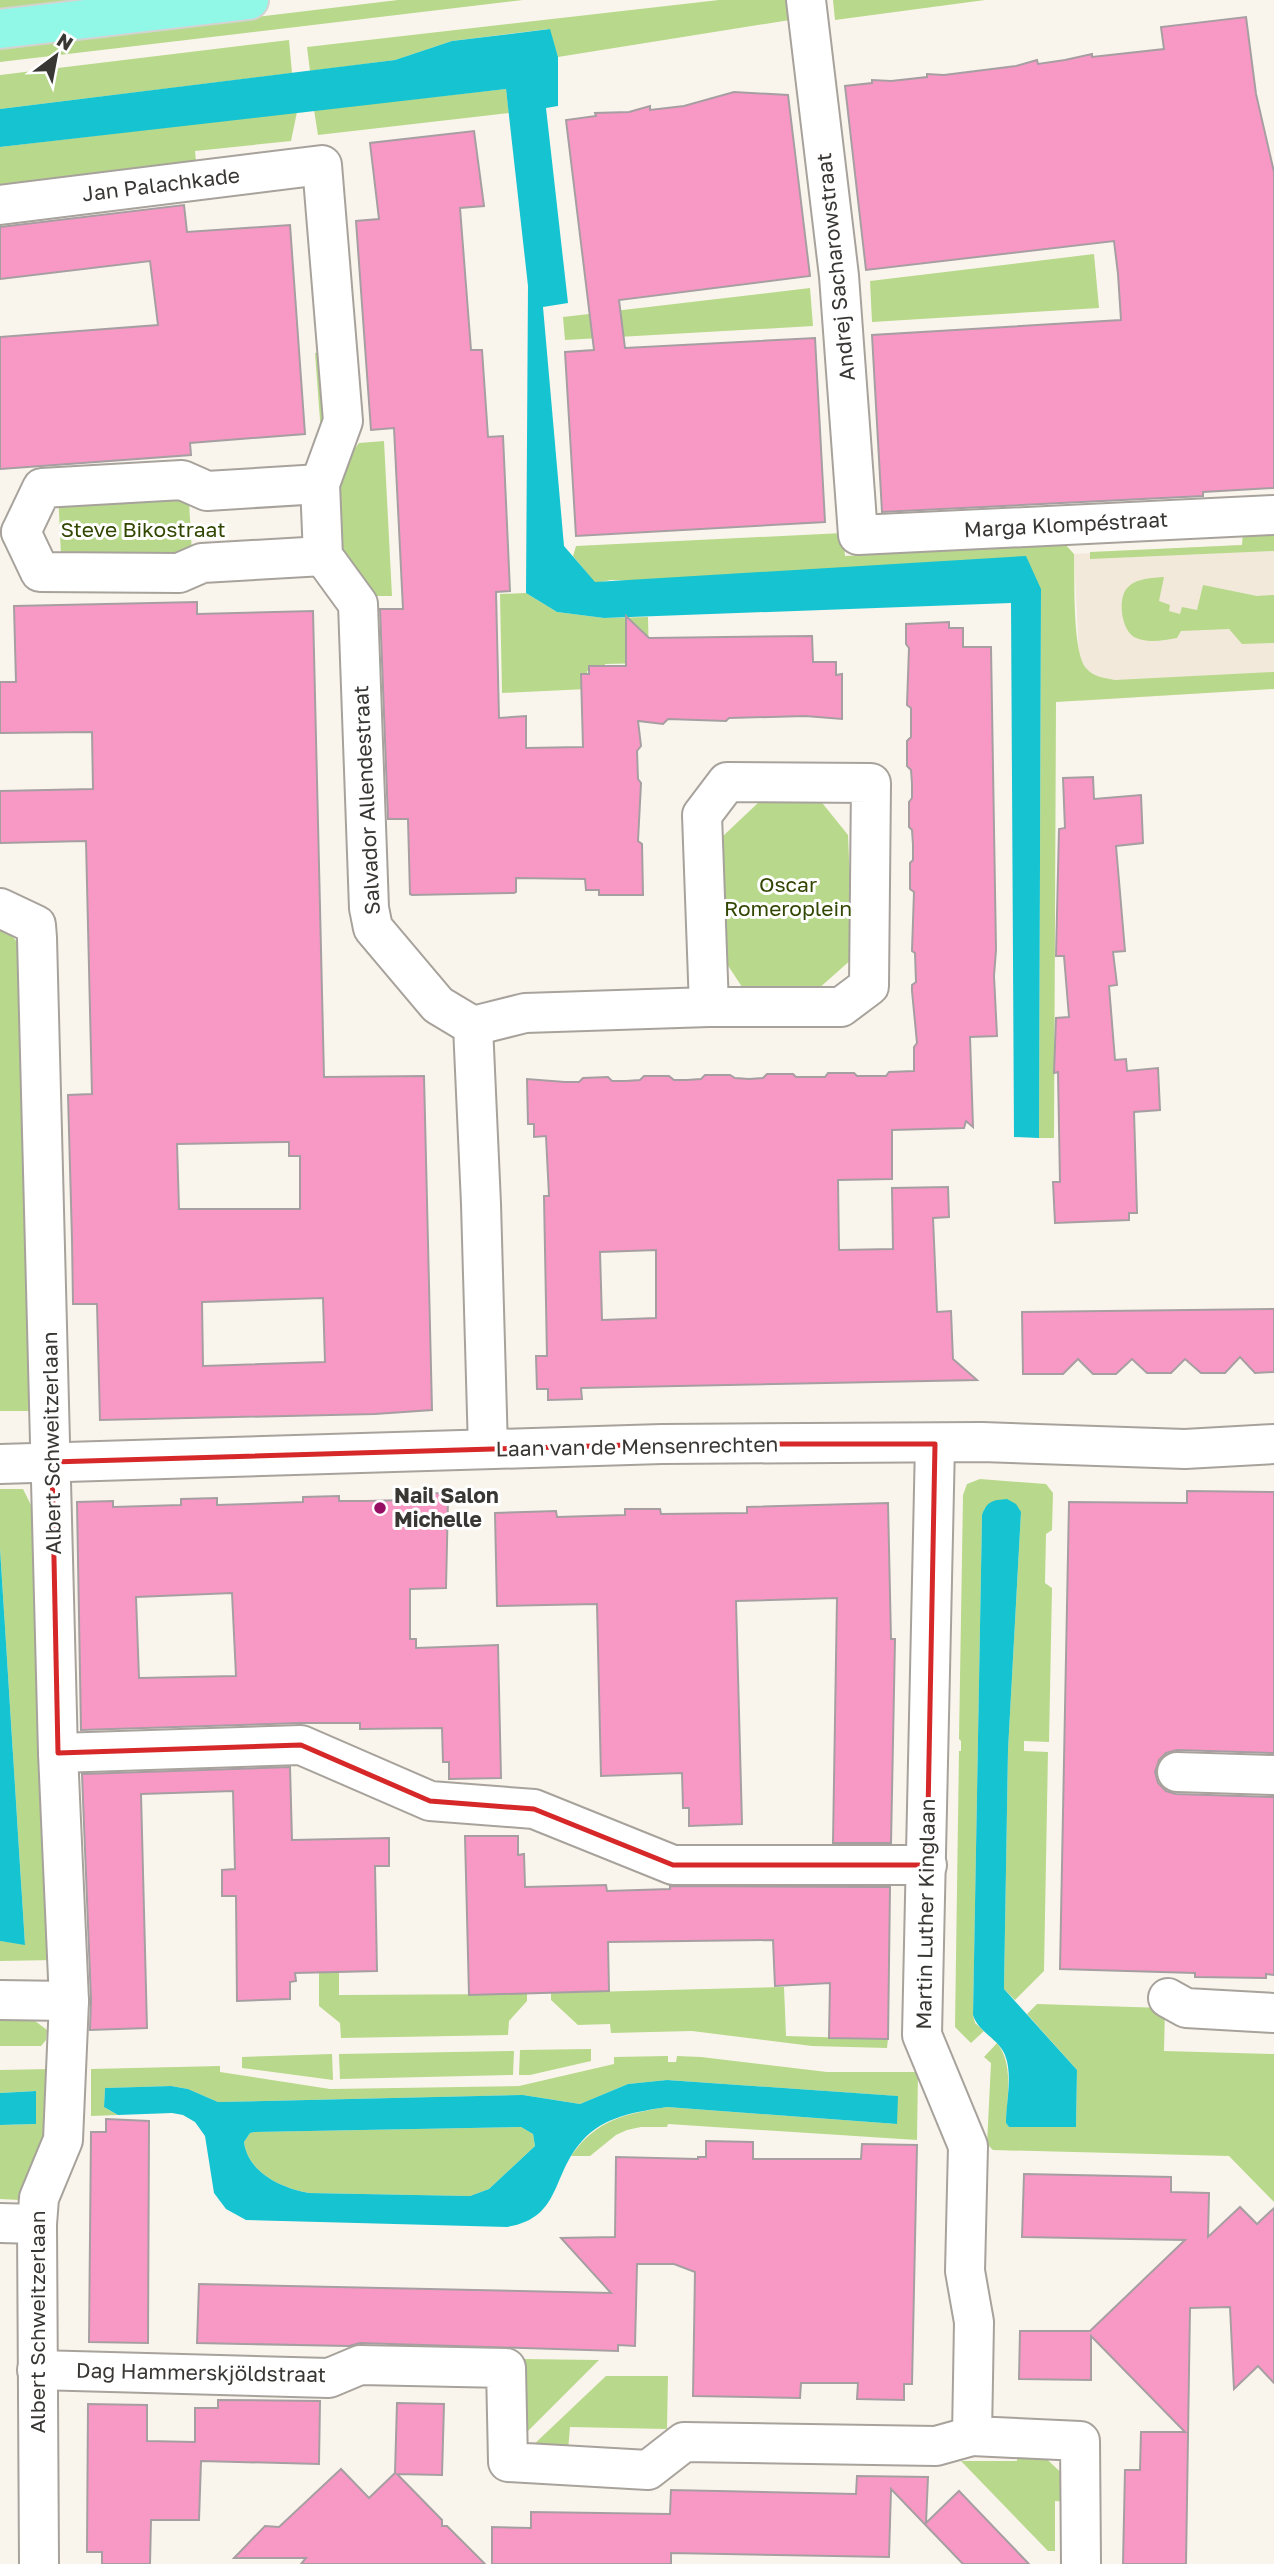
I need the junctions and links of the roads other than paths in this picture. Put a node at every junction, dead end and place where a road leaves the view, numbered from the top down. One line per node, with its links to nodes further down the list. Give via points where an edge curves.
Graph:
1 (249, 0): 3 (main road)
2 (806, 0): 8 (street, Andrej Sacharowstraat, via 839,276)
3 (0, 29)
4 (0, 205): 5 (street, Jan Palachkade, via 322,165 343,421)
5 (320, 484): 7 (street, via 207,491 182,480 42,488); 9 (street)
6 (1274, 515): 8 (street, Marga Klompéstraat)
7 (7, 534): 9 (street, via 40,572 179,573 202,563)
8 (858, 535)
9 (323, 556): 12 (street, Salvador Allendestraat, via 358,604 373,928 438,1005)
10 (0, 908): 16 (street, Albert Schweitzerlaan, via 36,925)
11 (709, 1007): 11 (street, via 841,1007 869,986 871,783 727,782 702,815); 12 (street, via 525,1013)
12 (473, 1026): 15 (street)
13 (936, 1444): 14 (street, Laan van de Mensenrechten, via 1185,1449); 15 (street, Laan van de Mensenrechten); 21 (street, Martin Luther Kinglaan)
14 (1274, 1444)
15 (488, 1449): 16 (street, Laan van de Mensenrechten)
16 (52, 1462): 17 (street, Laan van de Mensenrechten); 18 (street, Albert Schweitzerlaan)
17 (0, 1464)
18 (58, 1753): 21 (street, via 302,1745 430,1801 534,1809 673,1865); 24 (street, Albert Schweitzerlaan)
19 (1177, 1772): 20 (street)
20 (1274, 1776)
21 (927, 1865): 28 (street, Martin Luther Kinglaan, via 922,2035 968,2146 965,2271 974,2322)
22 (1168, 1998): 25 (street, via 1186,2008)
23 (0, 2000): 24 (street)
24 (69, 2001): 26 (street, Albert Schweitzerlaan, via 63,2140 39,2198)
25 (1274, 2013)
26 (19, 2224): 27 (street, Albert Schweitzerlaan)
27 (37, 2370): 28 (street, Dag Hammerskjöldstraat, via 329,2378 360,2365 506,2368 508,2462 648,2470 684,2442 936,2446); 29 (street, Albert Schweitzerlaan)
28 (972, 2436): 30 (street, via 1080,2441)
29 (39, 2564)
30 (1081, 2564)

